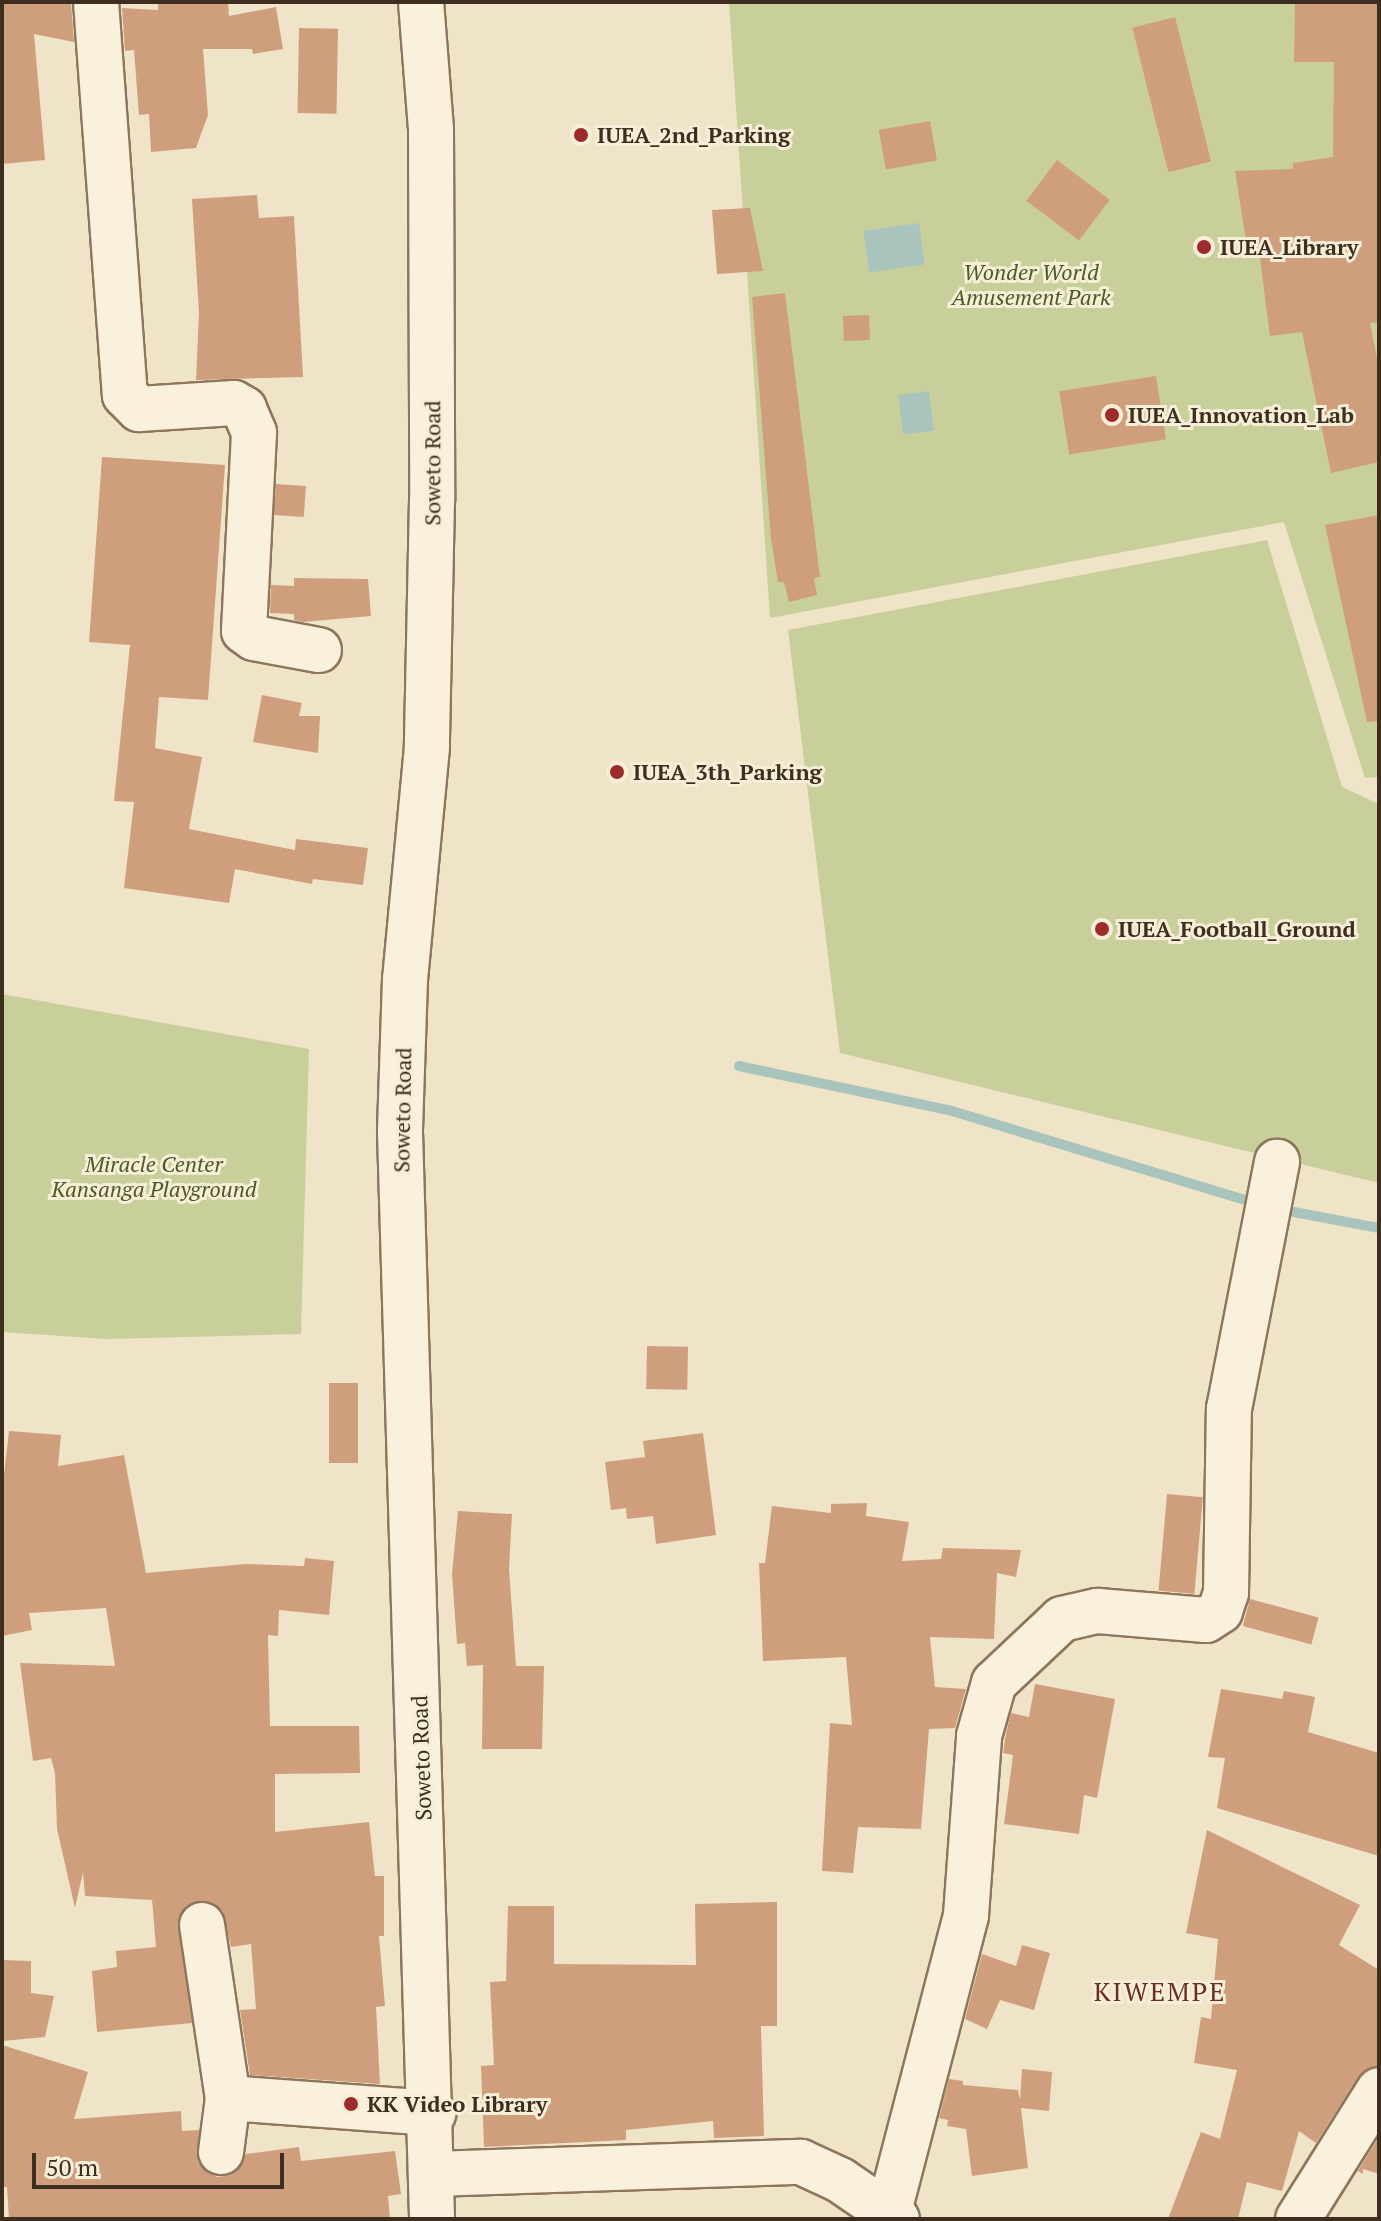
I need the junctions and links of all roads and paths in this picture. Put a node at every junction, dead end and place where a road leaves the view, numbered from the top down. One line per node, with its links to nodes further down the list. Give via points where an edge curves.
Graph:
1 (96, 2): 3 (street, via 125,395 139,409 234,403 244,409 254,433 244,631 254,638)
2 (421, 2): 8 (street, Soweto Road, via 431,129 432,500 427,747 405,979 400,1132)
3 (319, 650)
4 (1277, 1162): 11 (street, via 1229,1409 1226,1593 1220,1611 1206,1620 1098,1611 1062,1619 994,1683 979,1736 966,1915)
5 (202, 1925): 7 (street)
6 (1379, 2090): 13 (street)
7 (228, 2098): 8 (street); 9 (street)
8 (433, 2113): 10 (street, Soweto Road)
9 (221, 2152)
10 (433, 2174): 11 (street, via 801,2162 840,2180); 12 (street, Soweto Road)
11 (890, 2217)
12 (432, 2219)
13 (1298, 2219)

